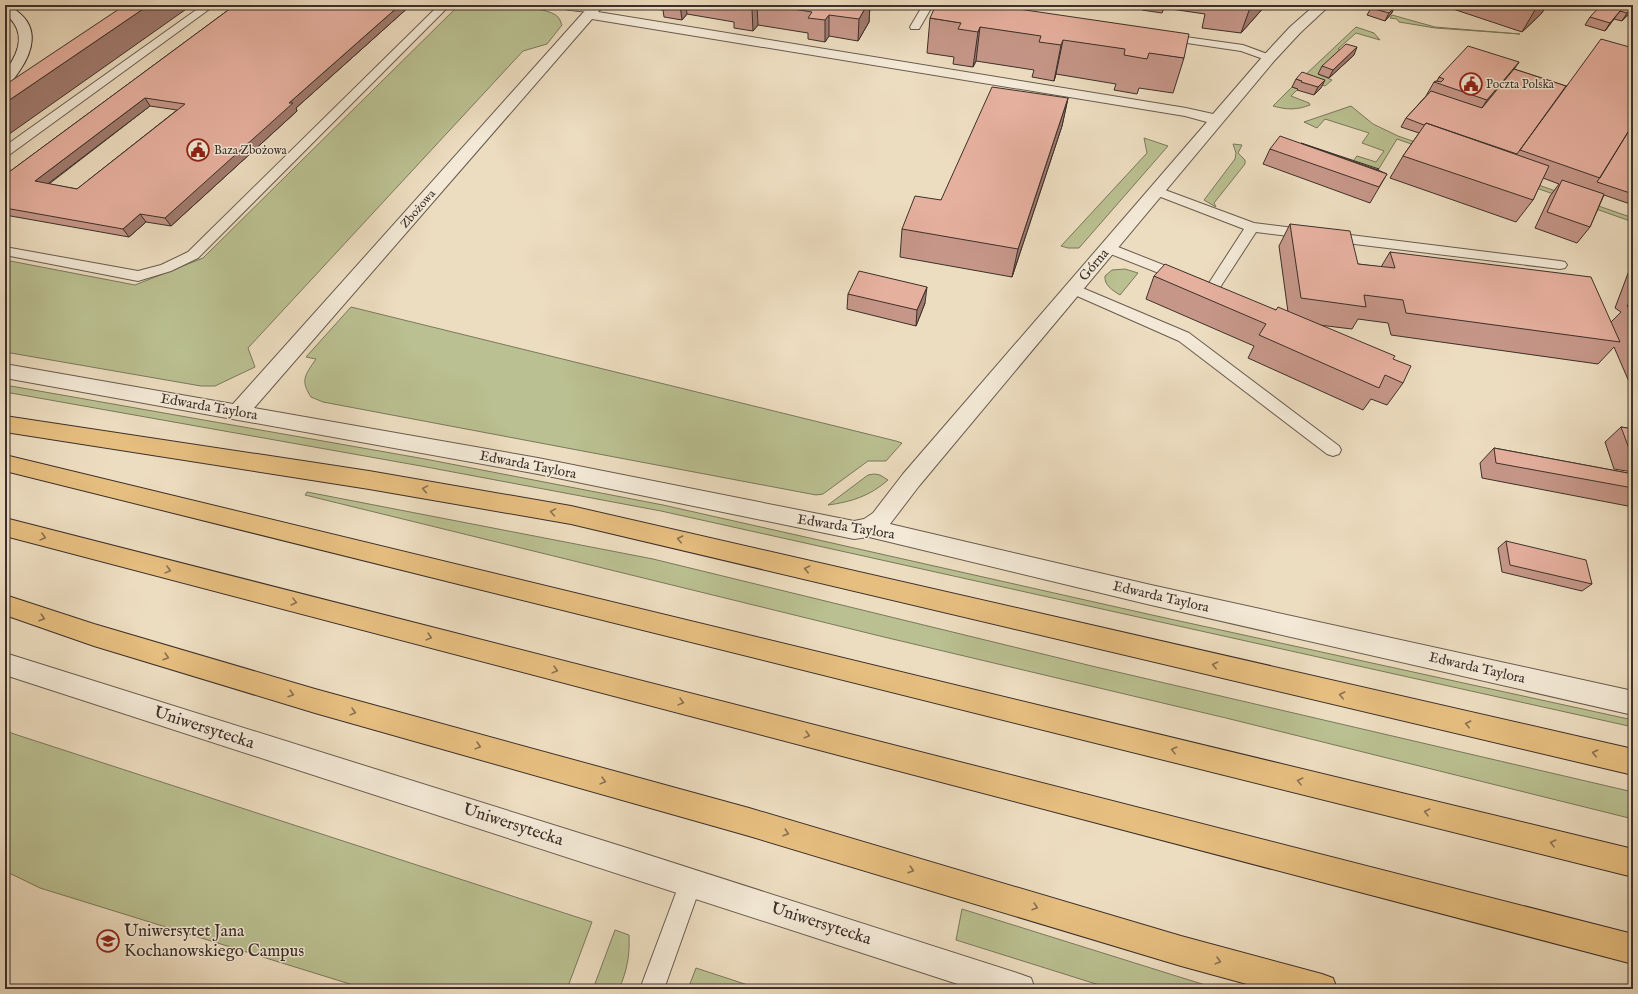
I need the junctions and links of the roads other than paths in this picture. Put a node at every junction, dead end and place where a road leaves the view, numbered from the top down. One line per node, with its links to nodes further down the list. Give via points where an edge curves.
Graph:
1 (210, 5): 13 (lane)
2 (445, 5): 17 (lane, via 193,255 166,268 138,276)
3 (560, 5): 7 (lane)
4 (928, 5): 8 (lane)
5 (1323, 5): 10 (street, Górna)
6 (5, 8): 11 (street, via 20,21 26,32 26,44 21,60)
7 (593, 10): 12 (street, via 1186,112); 21 (street, Zbożowa)
8 (915, 27)
9 (1156, 36): 10 (lane, via 1243,48)
10 (1269, 58): 12 (street, Górna)
11 (5, 80)
12 (1217, 120): 14 (street, Górna)
13 (5, 152)
14 (1157, 192): 15 (lane); 16 (street, Górna)
15 (1252, 227): 16 (lane, via 1212,289); 18 (lane)
16 (1108, 248): 19 (street, Górna)
17 (5, 250)
18 (1560, 265)
19 (1073, 289): 23 (lane, via 1184,337); 26 (street, Górna, via 881,519)
20 (5, 371): 21 (street, Edwarda Taylora)
21 (238, 412): 26 (street, Edwarda Taylora, via 538,466 854,530)
22 (5, 424): 30 (highway, one-way to 22, via 571,515 369,480)
23 (1333, 450)
24 (5, 463): 31 (highway, one-way to 24)
25 (5, 527): 33 (highway, one-way to 33)
26 (869, 528): 29 (street, Edwarda Taylora, via 1151,595)
27 (5, 606): 36 (highway, one-way to 36, via 308,699 749,822 1181,951)
28 (5, 664): 32 (street, Uniwersytecka)
29 (1633, 703)
30 (1633, 762)
31 (1633, 863)
32 (691, 882): 34 (lane); 35 (street, Uniwersytecka)
33 (1633, 949)
34 (652, 989)
35 (1020, 989)
36 (1322, 989)

